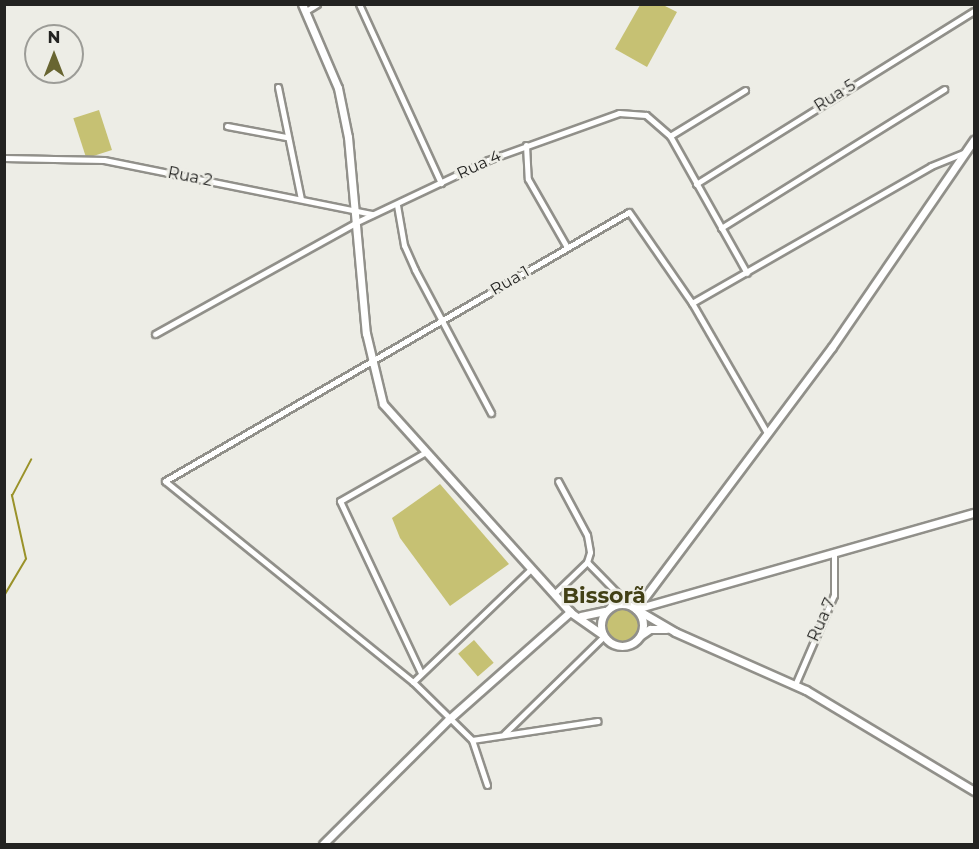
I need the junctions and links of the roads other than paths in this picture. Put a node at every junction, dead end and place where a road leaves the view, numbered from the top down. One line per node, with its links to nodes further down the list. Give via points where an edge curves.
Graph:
1 (317, 4): 3 (street)
2 (359, 4): 15 (street)
3 (304, 8): 19 (main road, via 338,87)
4 (975, 11): 16 (street, Rua 5)
5 (278, 87): 10 (street, via 287,111)
6 (944, 89): 22 (street)
7 (745, 90): 9 (street)
8 (227, 126): 10 (street)
9 (670, 136): 12 (street, Rua 4, via 646,115 619,113); 16 (street, Rua 4)
10 (286, 137): 17 (street)
11 (975, 140): 13 (main road)
12 (526, 145): 15 (street, Rua 4); 23 (street, via 528,179)
13 (967, 152): 24 (street, via 931,166); 30 (main road)
14 (4, 158): 17 (street, Rua 2, via 91,158)
15 (441, 183): 18 (street, Rua 4)
16 (696, 184): 22 (street, Rua 4)
17 (301, 200): 19 (street, Rua 2)
18 (397, 205): 20 (street, Rua 4); 26 (street, via 404,245)
19 (354, 210): 20 (street, Rua 2); 21 (main road)
20 (375, 214): 21 (street, Rua 4)
21 (355, 223): 27 (street, Rua 4); 28 (main road)
22 (721, 228): 24 (street, Rua 4)
23 (567, 247): 25 (street, Rua 1, via 629,212); 26 (street, Rua 1)
24 (747, 273): 25 (street)
25 (692, 303): 30 (street, Rua 1)
26 (440, 322): 28 (street, Rua 1); 29 (street)
27 (155, 334)
28 (371, 363): 31 (main road, via 383,404); 46 (street, Rua 1, via 165,481)
29 (491, 413)
30 (767, 433): 39 (main road)
31 (424, 453): 36 (main road); 45 (street, via 340,501)
32 (558, 481): 35 (street, via 587,535)
33 (975, 513): 34 (main road)
34 (834, 553): 39 (main road); 47 (street, Rua 7, via 834,595)
35 (587, 562): 37 (street); 38 (street)
36 (531, 569): 37 (main road); 45 (street)
37 (555, 593): 41 (main road)
38 (614, 593): 39 (street); 40 (street)
39 (632, 607): 40 (main road); 42 (main road); 44 (main road, via 643,621)
40 (609, 608): 41 (main road, via 592,617); 43 (main road, via 600,622)
41 (570, 612): 43 (main road); 48 (main road)
42 (675, 632): 44 (main road, via 656,628); 47 (main road)
43 (603, 636): 44 (main road, via 622,646); 50 (street)
44 (640, 636)
45 (421, 673): 46 (street)
46 (413, 682): 48 (street)
47 (795, 685): 53 (main road)
48 (449, 719): 51 (street); 54 (main road)
49 (598, 721): 50 (street)
50 (504, 734): 51 (street)
51 (472, 740): 52 (street)
52 (487, 785)
53 (975, 791)
54 (323, 844)

